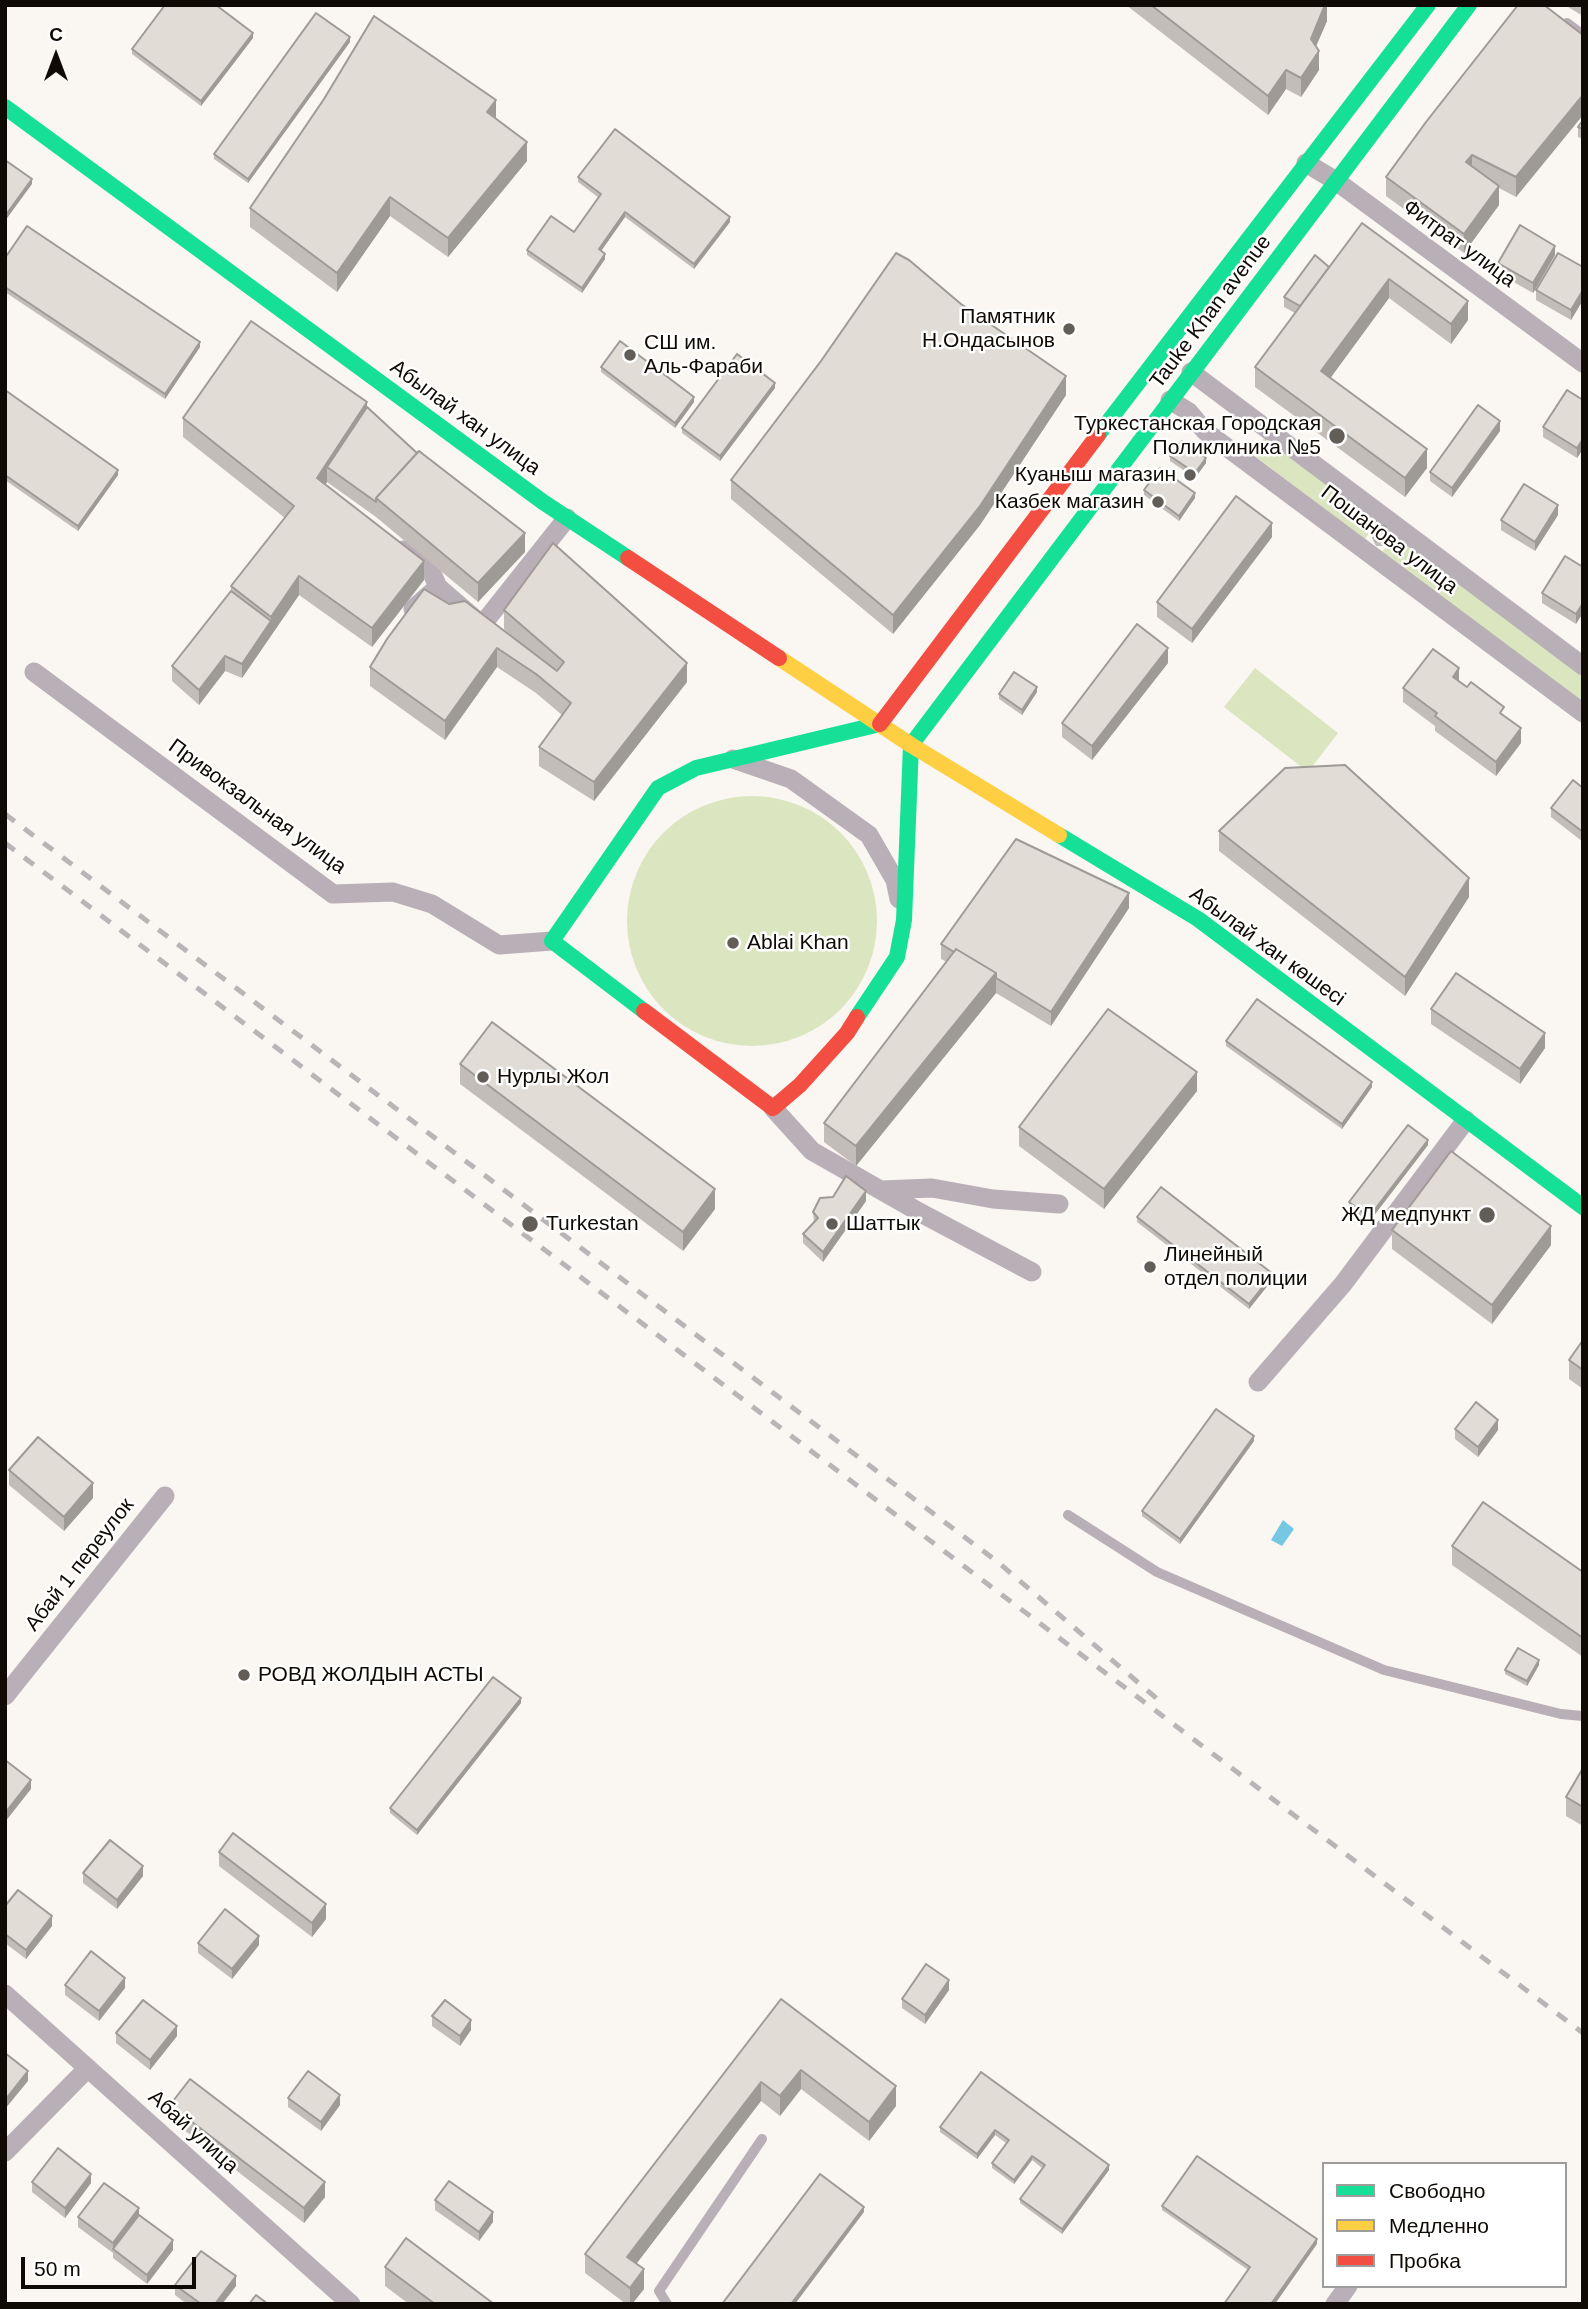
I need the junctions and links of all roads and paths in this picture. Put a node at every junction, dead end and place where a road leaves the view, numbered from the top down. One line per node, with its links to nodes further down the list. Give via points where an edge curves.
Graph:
1 (1427, 5): 6 (street, Tauke Khan avenue)
2 (1469, 5): 7 (street, Tauke Khan avenue)
3 (1558, 15): 4 (lane)
4 (1583, 35)
5 (5, 107): 11 (street, Абылай хан улица)
6 (1307, 163): 7 (street, Фитрат улица); 18 (street, Tauke Khan avenue)
7 (1336, 181): 8 (street, Фитрат улица); 9 (street, Tauke Khan avenue)
8 (1580, 356)
9 (1191, 372): 10 (street, Tauke Khan avenue); 15 (street, Пошанова улица)
10 (1170, 400): 17 (street, Пошанова улица, via 1189,412 1205,431); 19 (street, Tauke Khan avenue)
11 (568, 518): 13 (street, via 487,628); 18 (street, Абылай хан улица)
12 (389, 538): 13 (street, via 431,571)
13 (438, 587): 14 (street)
14 (404, 620)
15 (1583, 666)
16 (34, 672): 22 (street, Привокзальная улица, via 333,894 393,892 432,904 499,945)
17 (1583, 713)
18 (880, 724): 19 (street, Абылай хан улица); 20 (street)
19 (911, 745): 21 (street); 24 (street, Абылай хан көшесі, via 1198,919)
20 (732, 759): 21 (street, via 791,779 869,835 895,880); 22 (street, via 696,768 658,788)
21 (904, 920): 23 (street, via 897,957 847,1033 800,1086)
22 (552, 941): 23 (street)
23 (773, 1108): 25 (street, via 812,1151)
24 (1466, 1120): 27 (street, Абылай хан көшесі); 29 (street, via 1343,1284)
25 (880, 1190): 26 (street, via 932,1188); 28 (street)
26 (1059, 1204)
27 (1583, 1207)
28 (1032, 1272)
29 (1258, 1382)
30 (165, 1496): 32 (street, Абай 1 переулок)
31 (1068, 1516): 33 (lane, via 1157,1572 1384,1670)
32 (5, 1696)
33 (1583, 1716)
34 (5, 1994): 35 (street, Абай улица)
35 (88, 2068): 37 (street); 39 (street, Абай улица)
36 (762, 2139): 40 (lane, via 659,2291)
37 (5, 2152)
38 (1347, 2288): 41 (street)
39 (351, 2304)
40 (667, 2304)
41 (1335, 2304)

